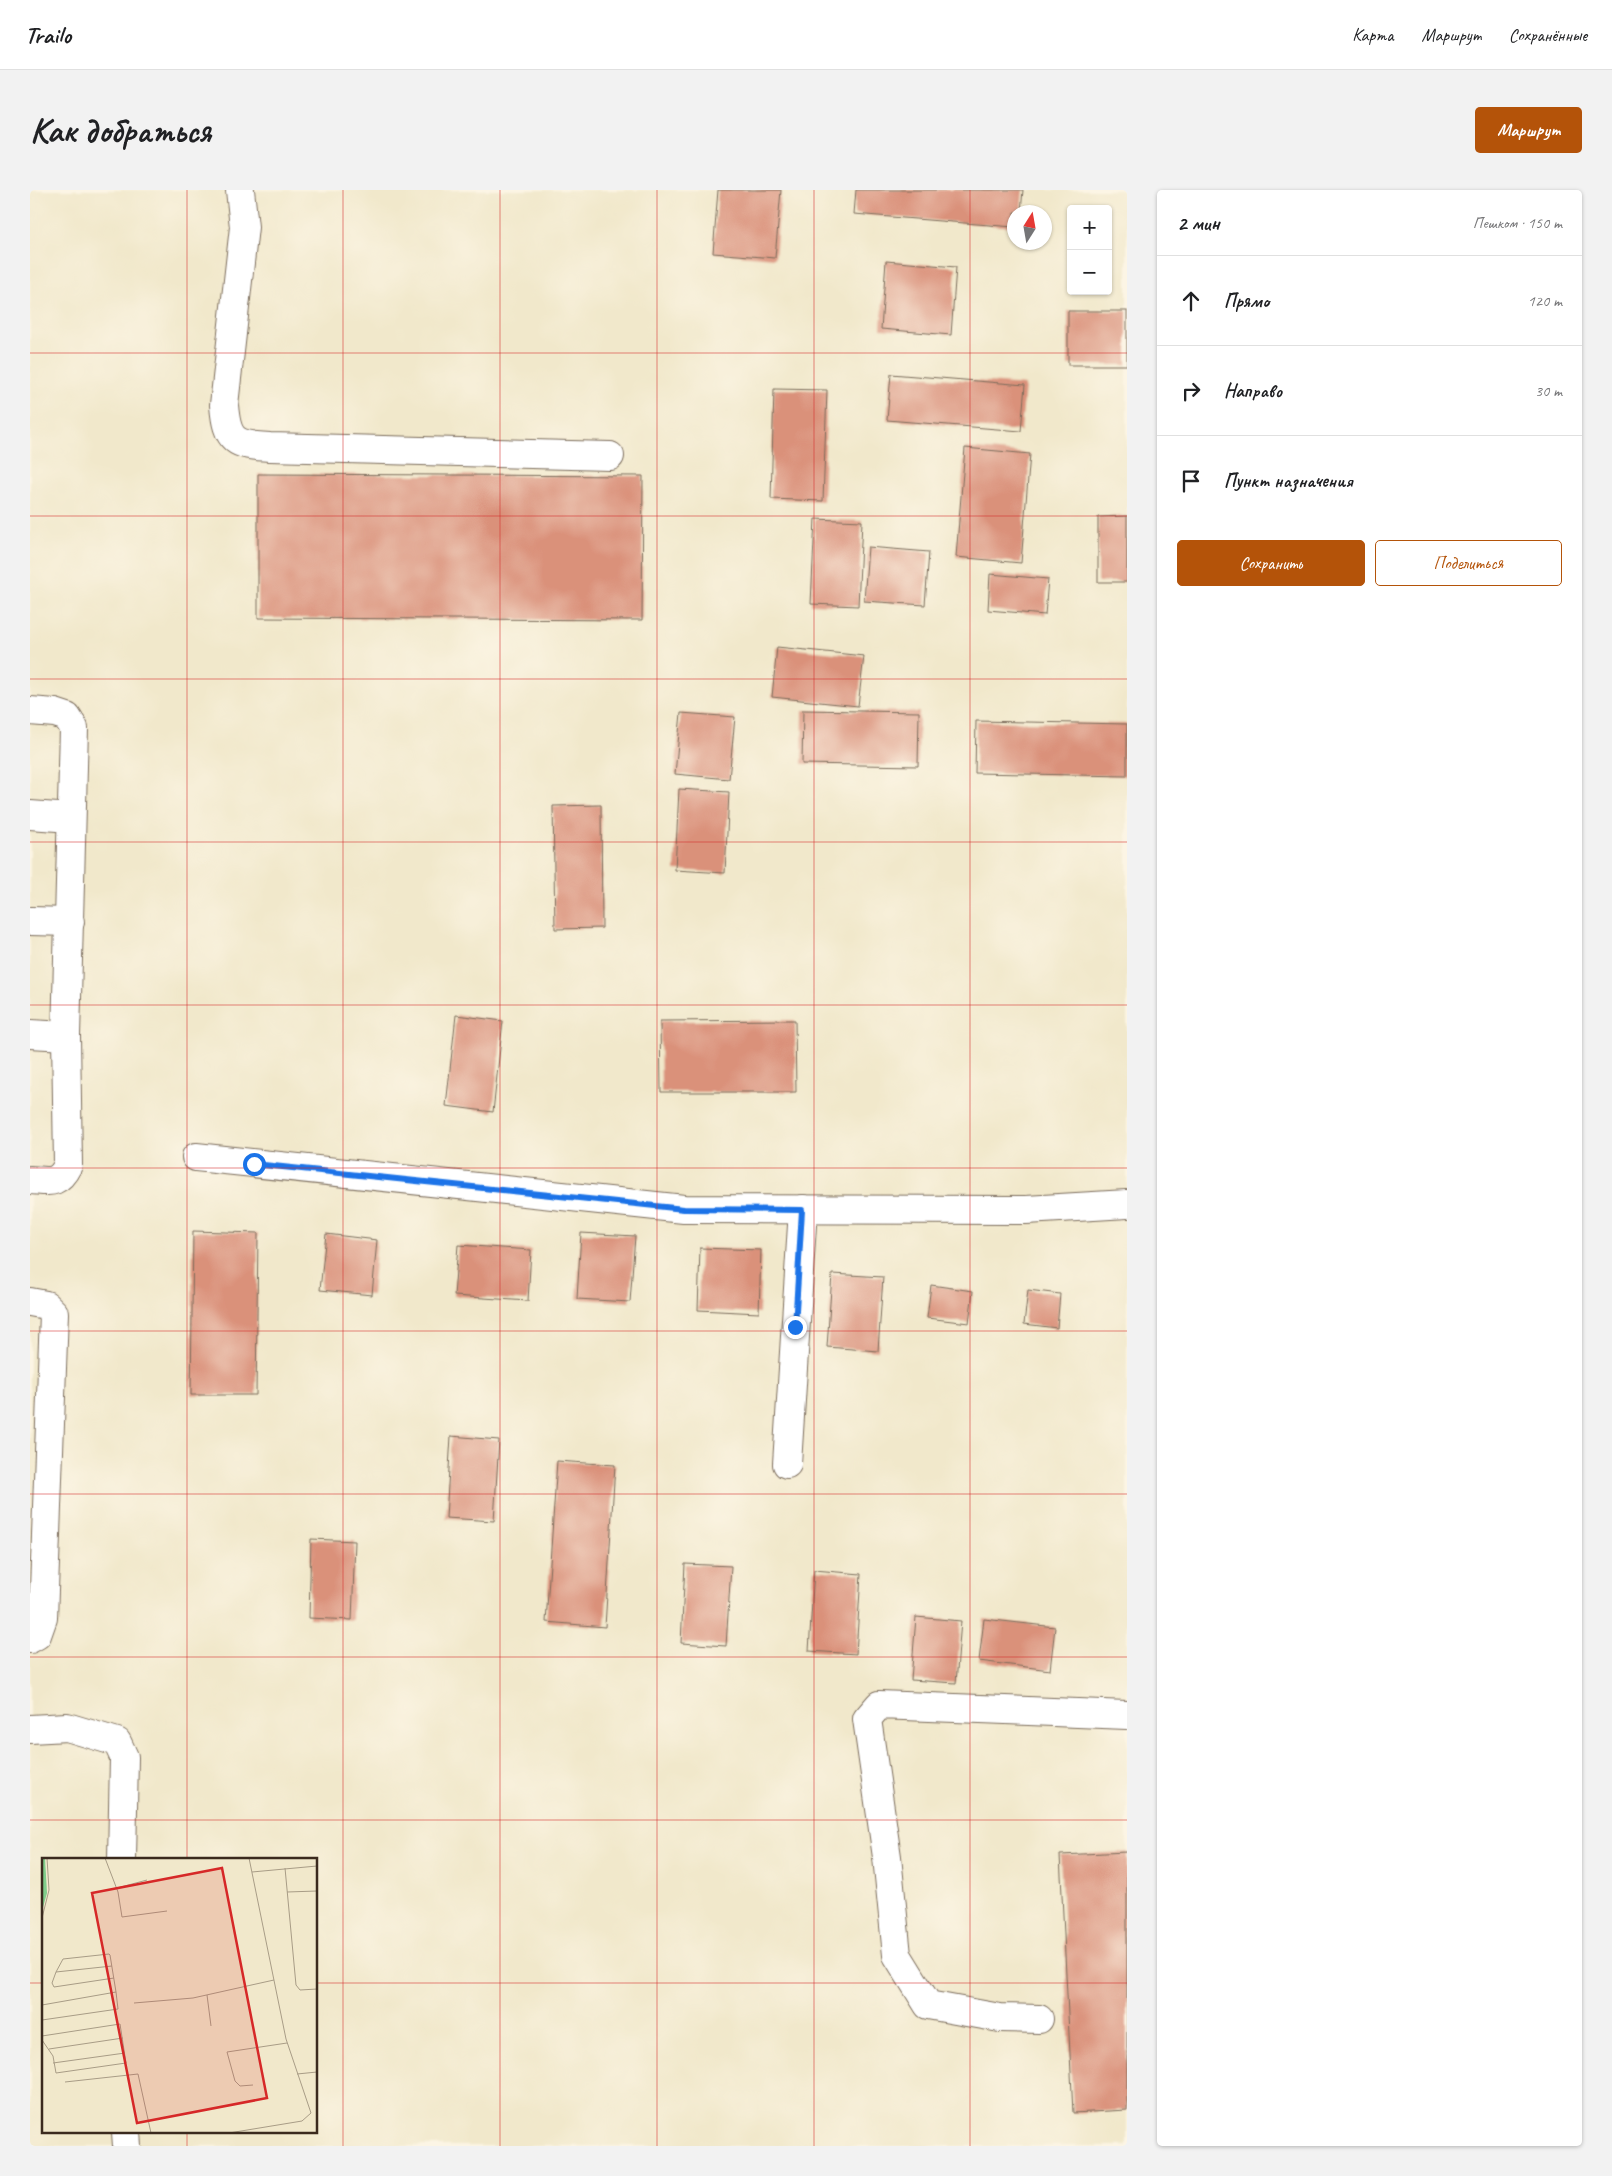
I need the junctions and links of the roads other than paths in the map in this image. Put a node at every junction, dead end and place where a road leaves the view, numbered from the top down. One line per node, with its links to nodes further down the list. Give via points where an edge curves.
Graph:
1 (240, 190): 2 (lane, via 244,227 224,405 225,426 232,438 246,446)
2 (610, 456)
3 (30, 711): 5 (lane, via 67,717 74,728)
4 (30, 815): 5 (lane)
5 (71, 818): 7 (lane)
6 (30, 921): 7 (lane)
7 (70, 922): 9 (lane)
8 (30, 1034): 9 (lane)
9 (66, 1036): 11 (lane, via 68,1165 62,1176 51,1181)
10 (196, 1157): 13 (lane, via 684,1209)
11 (30, 1180)
12 (1127, 1204): 13 (lane, via 1026,1210)
13 (802, 1210): 16 (lane)
14 (30, 1302): 15 (lane, via 46,1305 54,1313)
15 (40, 1422): 17 (lane)
16 (787, 1464)
17 (37, 1554): 18 (lane, via 43,1618 37,1635)
18 (30, 1639)
19 (1127, 1715): 22 (lane, via 879,1705 867,1720 897,1955 928,2005 1000,2018)
20 (30, 1729): 21 (lane, via 67,1727 117,1742 124,1757)
21 (122, 1858)
22 (1039, 2019)

